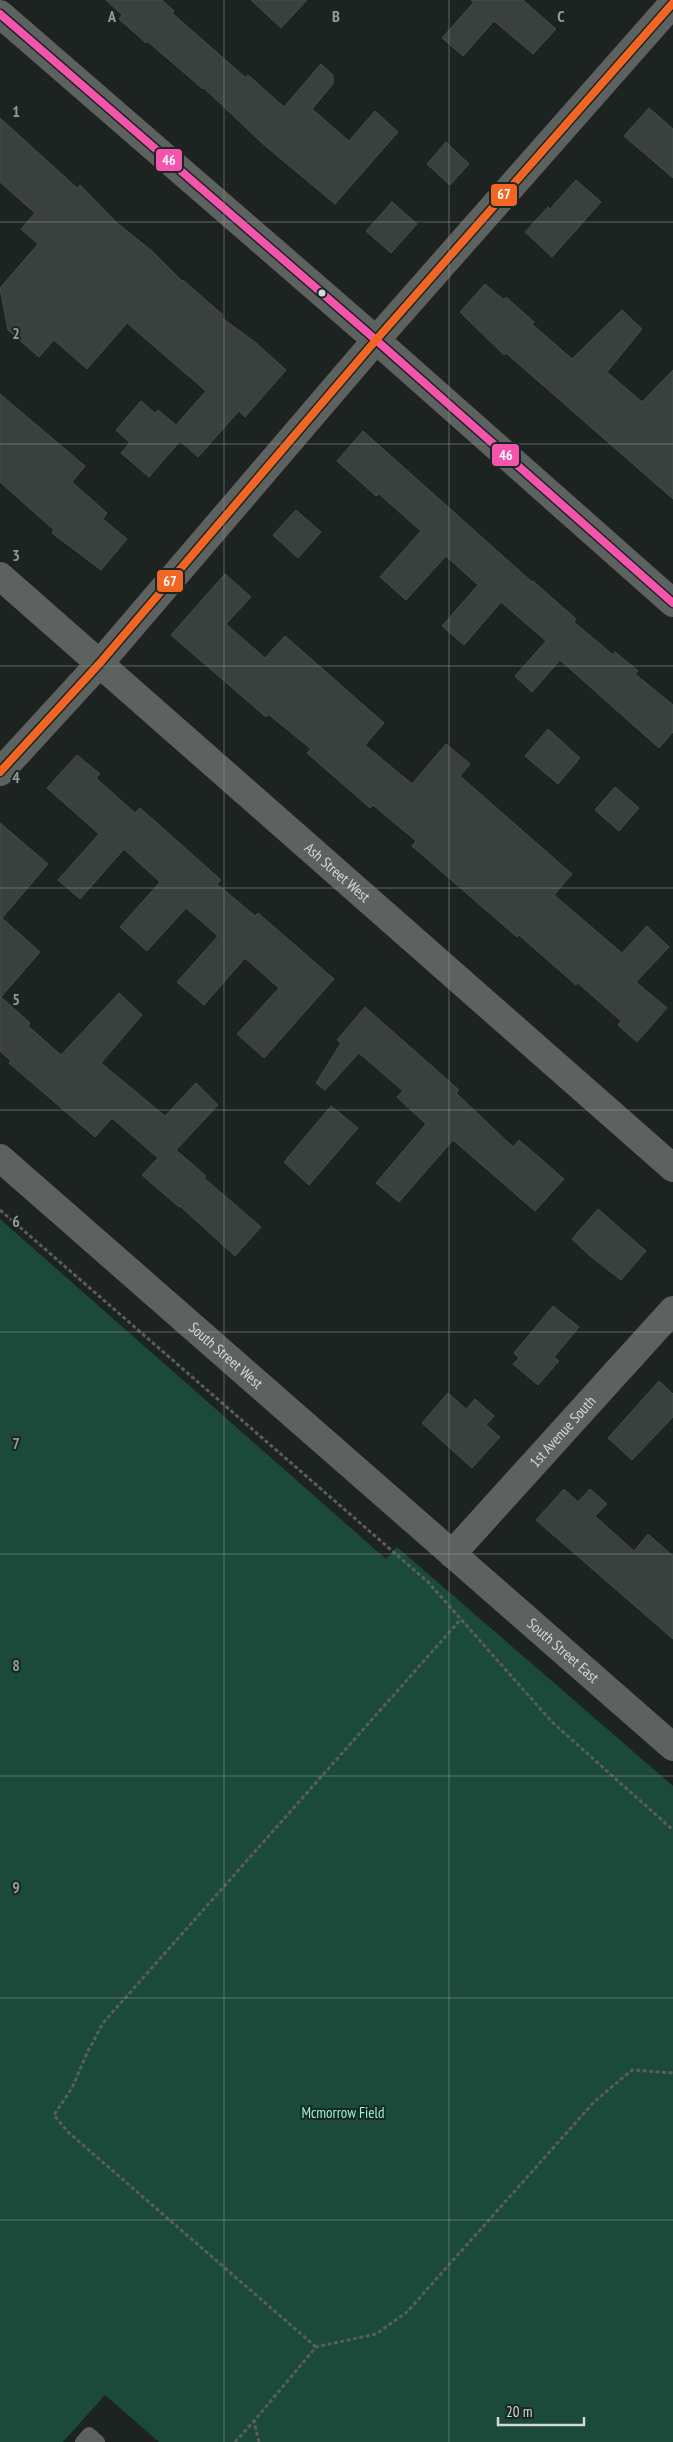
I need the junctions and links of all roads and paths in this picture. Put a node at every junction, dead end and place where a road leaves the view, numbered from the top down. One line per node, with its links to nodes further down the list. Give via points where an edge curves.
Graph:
1 (663, 11): 3 (street)
2 (0, 14): 3 (street)
3 (376, 340): 5 (street); 6 (street)
4 (0, 576): 6 (street, Ash Street West)
5 (673, 604)
6 (100, 663): 7 (street); 9 (street, Ash Street West)
7 (0, 772)
8 (0, 1158): 12 (street, South Street West)
9 (673, 1168)
10 (0, 1210): 13 (path, via 428,1582)
11 (673, 1310): 12 (street, 1st Avenue South)
12 (452, 1554): 14 (street, South Street East)
13 (462, 1619): 15 (path, via 552,1722); 17 (path, via 103,2023 72,2088 54,2114 68,2132)
14 (673, 1747)
15 (673, 1830)
16 (673, 2073): 17 (path, via 632,2070 594,2102 407,2312 376,2334)
17 (316, 2347): 18 (path)
18 (254, 2421): 19 (path); 20 (path)
19 (235, 2442)
20 (259, 2442)

